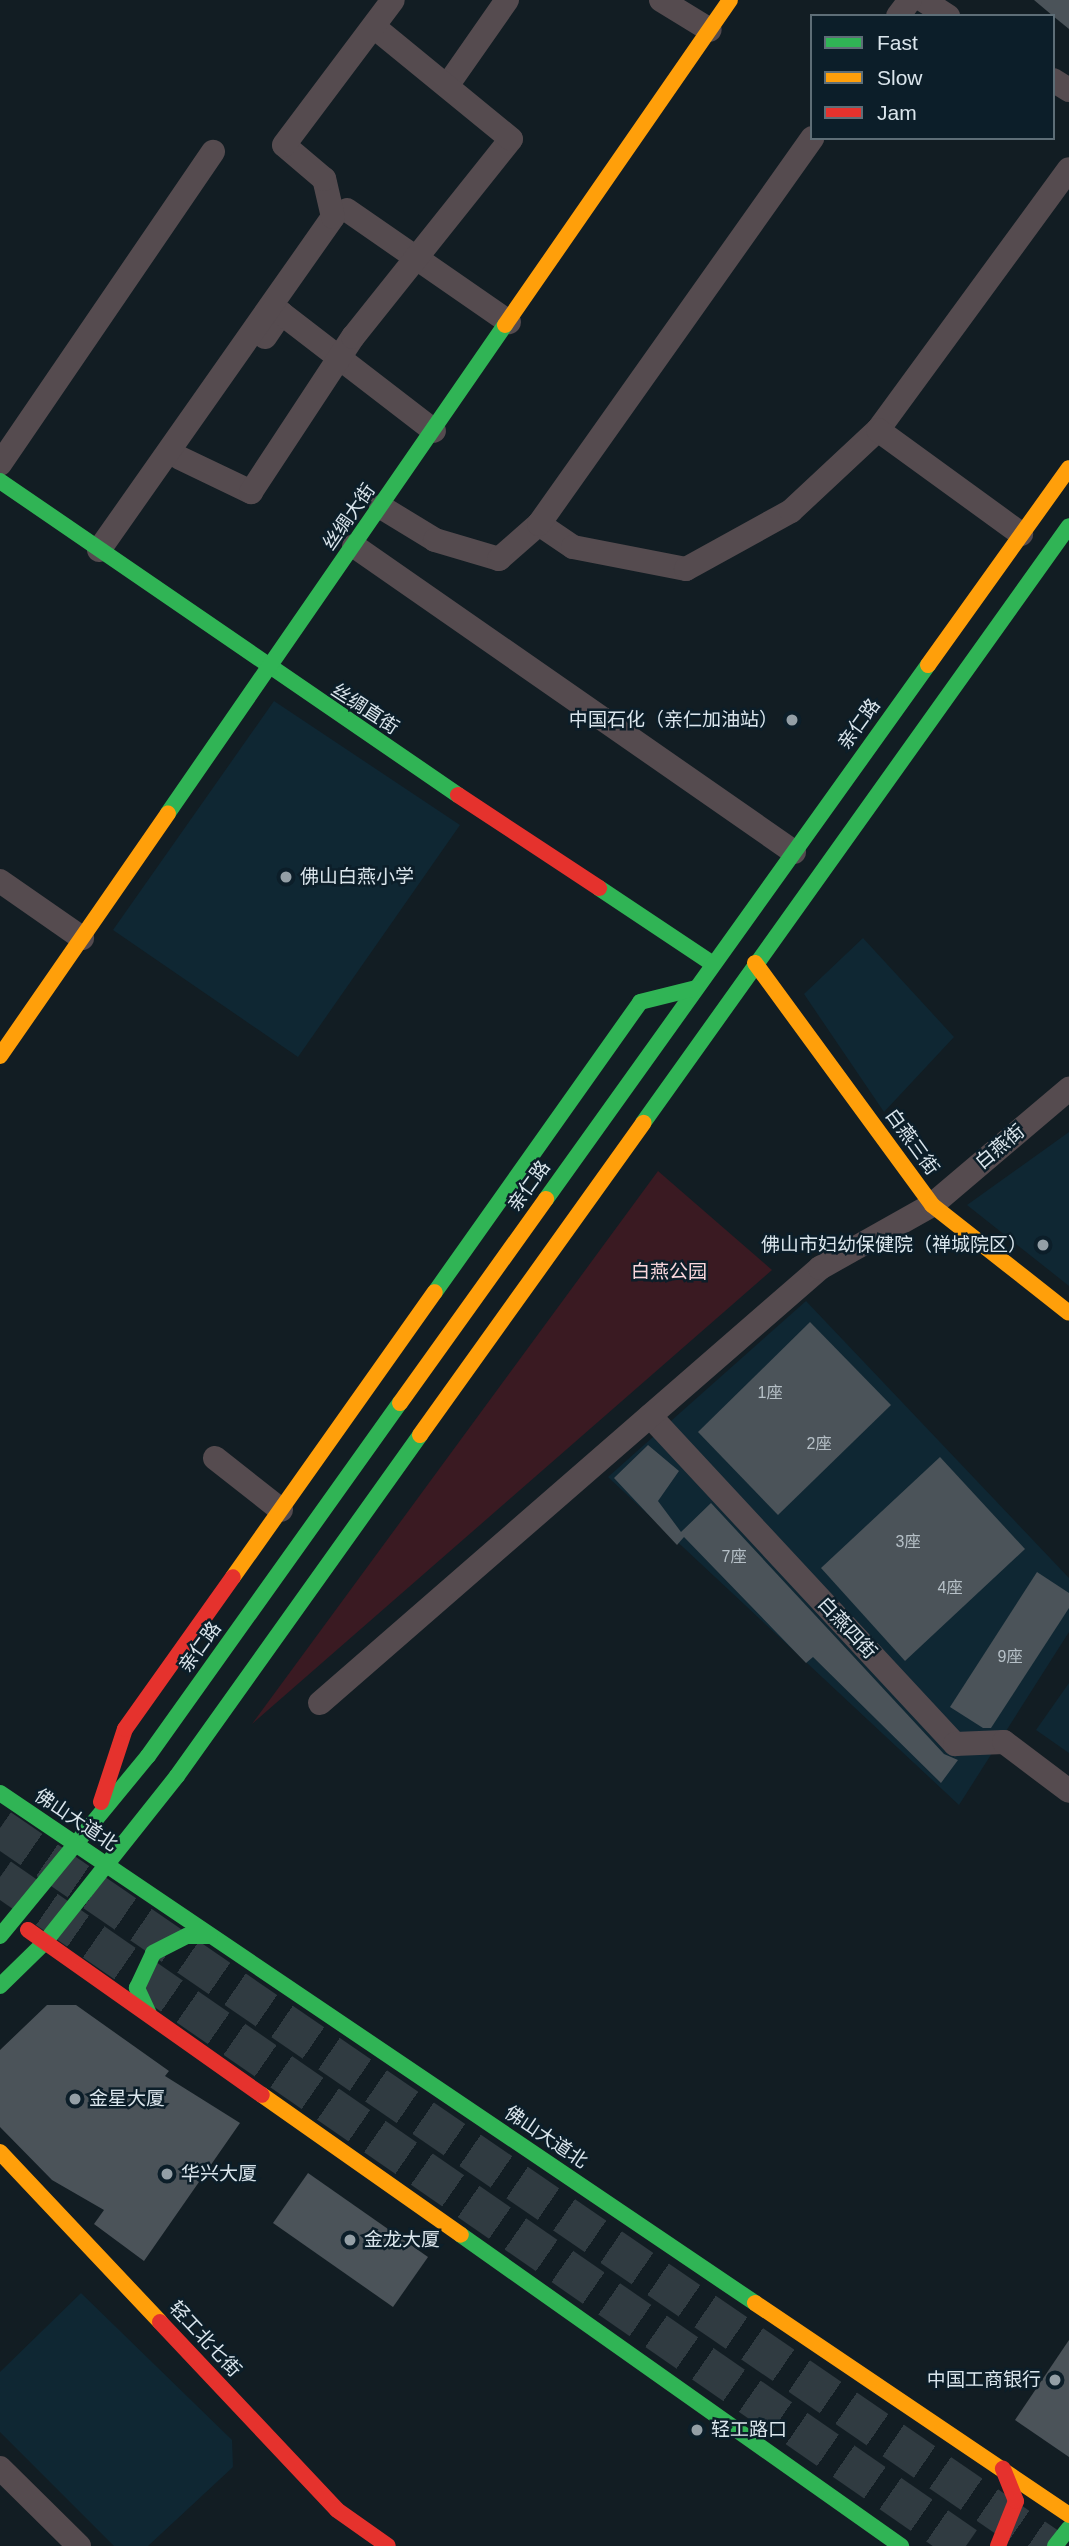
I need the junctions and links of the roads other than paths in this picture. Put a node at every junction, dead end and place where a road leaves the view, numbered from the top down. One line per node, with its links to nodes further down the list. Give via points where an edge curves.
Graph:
1 (393, 0): 7 (street)
2 (507, 0): 9 (street)
3 (661, 0): 8 (street)
4 (730, 0): 8 (main road, 丝绸大街)
5 (923, 0): 6 (street)
6 (945, 14)
7 (374, 27): 9 (street); 29 (street, via 284,145 324,179 333,217)
8 (710, 30): 15 (main road, 丝绸大街)
9 (447, 86): 14 (street, via 511,139)
10 (811, 140): 25 (street)
11 (213, 152): 20 (street)
12 (1069, 169): 18 (street)
13 (347, 210): 14 (street)
14 (418, 256): 15 (street); 16 (street)
15 (509, 322): 17 (main road, 丝绸大街)
16 (340, 356): 17 (street); 19 (street, via 251,492); 19 (street, via 281,313)
17 (434, 430): 23 (main road, 丝绸大街)
18 (878, 430): 25 (street, via 790,511 686,569 573,547); 27 (street)
19 (180, 458): 24 (street)
20 (0, 464)
21 (1069, 468): 27 (main road, 亲仁路)
22 (0, 481): 29 (main road, 丝绸直街)
23 (381, 507): 25 (street, via 435,540 499,559); 28 (main road, 丝绸大街)
24 (142, 509)
25 (539, 523)
26 (1069, 526): 34 (main road)
27 (1021, 534): 31 (main road, 亲仁路)
28 (354, 546): 30 (main road, 丝绸大街); 31 (street)
29 (99, 550): 30 (main road, 丝绸直街)
30 (268, 670): 33 (main road, 丝绸大街); 35 (main road, 丝绸直街)
31 (794, 852): 35 (main road, 亲仁路)
32 (0, 881): 33 (street)
33 (82, 938): 37 (main road, 丝绸大街)
34 (755, 962): 39 (main road, 白燕三街); 49 (main road, via 177,1776)
35 (713, 964): 36 (main road, 亲仁路)
36 (696, 988): 43 (main road, via 640,1002); 47 (main road, 亲仁路, via 148,1756)
37 (0, 1056)
38 (1069, 1088): 39 (street, 白燕街)
39 (932, 1206): 40 (main road, 白燕三街); 41 (street, 白燕街, via 820,1268)
40 (1069, 1313)
41 (649, 1416): 44 (street, 白燕街); 45 (street, 白燕四街, via 955,1744 1004,1742)
42 (215, 1458): 43 (street)
43 (281, 1510): 47 (main road, via 125,1729)
44 (320, 1703)
45 (1069, 1791)
46 (0, 1793): 48 (main road, 佛山大道北)
47 (95, 1821): 48 (main road, 亲仁路)
48 (75, 1846): 49 (main road, 佛山大道北); 51 (main road, 亲仁路)
49 (104, 1865): 53 (main road, 佛山大道北); 54 (main road)
50 (0, 1911): 51 (main road)
51 (15, 1921): 52 (main road, 亲仁路); 54 (main road)
52 (0, 1936)
53 (210, 1936): 56 (main road, via 187,1936 153,1953 137,1988); 59 (main road, 佛山大道北)
54 (45, 1942): 55 (main road); 56 (main road)
55 (0, 1986)
56 (149, 2014): 61 (main road)
57 (0, 2152): 64 (main road, 轻工北七街, via 337,2510)
58 (0, 2468): 63 (street)
59 (1003, 2469): 60 (main road, 佛山大道北); 67 (main road, via 1016,2501)
60 (1069, 2515)
61 (872, 2525): 65 (main road); 66 (main road)
62 (1069, 2528): 68 (main road)
63 (79, 2546)
64 (388, 2546)
65 (891, 2546)
66 (901, 2546)
67 (998, 2546)
68 (1055, 2546)

